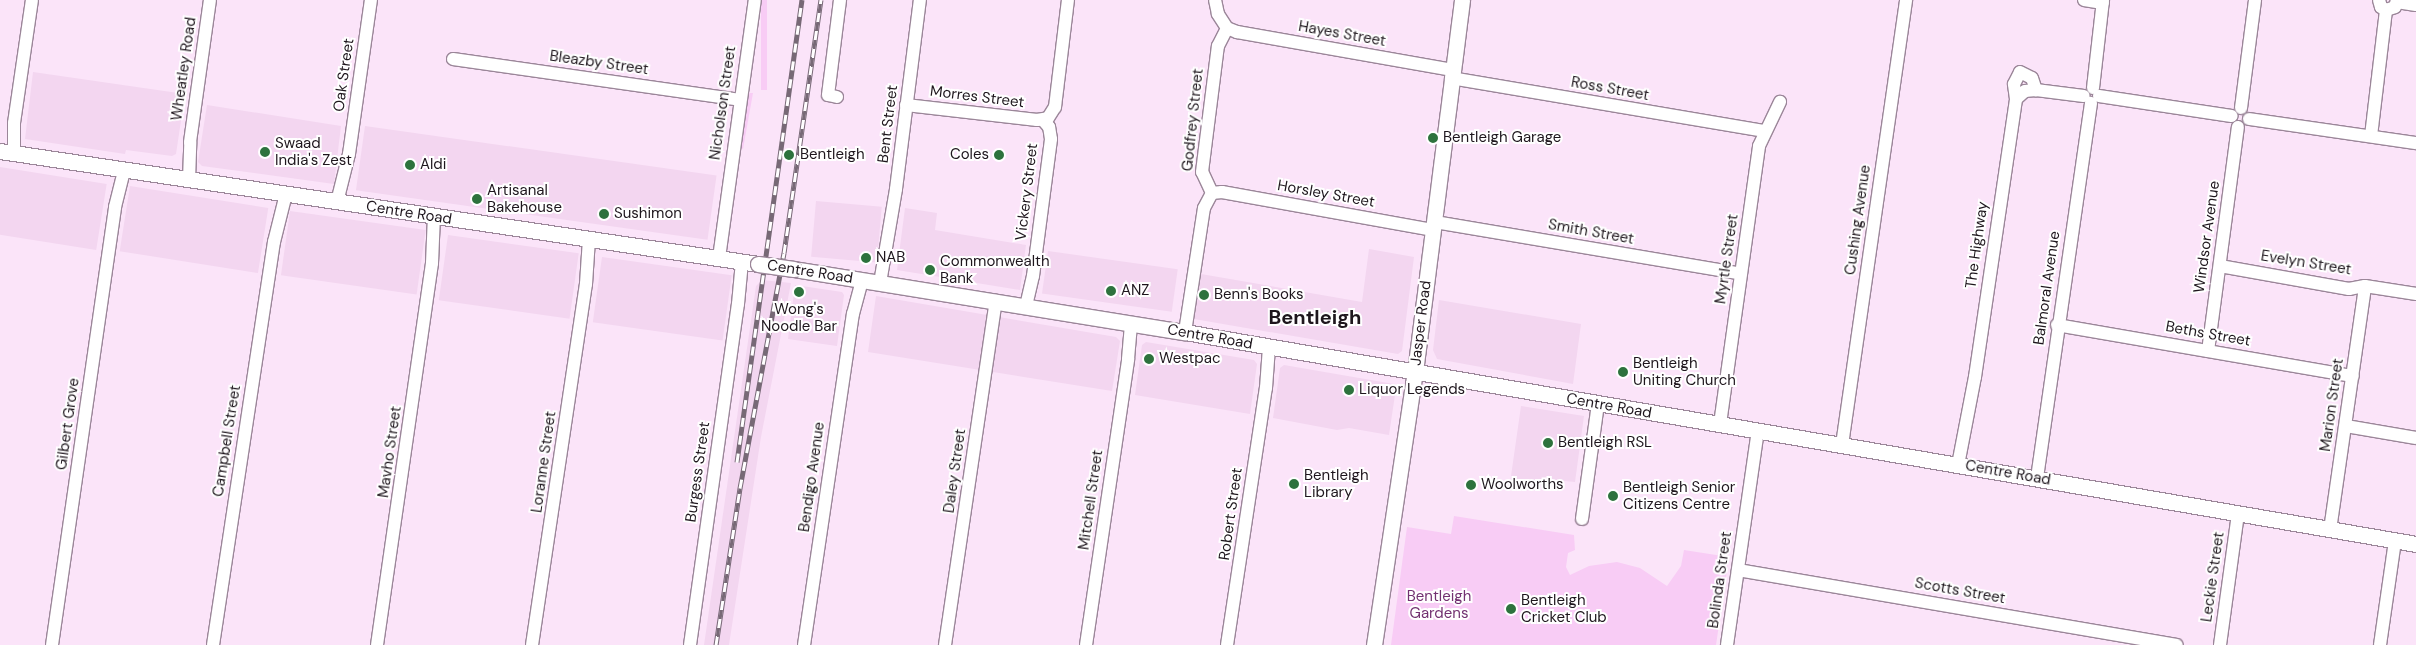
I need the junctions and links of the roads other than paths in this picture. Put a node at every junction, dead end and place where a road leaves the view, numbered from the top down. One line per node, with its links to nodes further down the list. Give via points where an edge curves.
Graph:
1 (32, 0): 31 (street, via 14,123)
2 (210, 0): 33 (street, Wheatley Road)
3 (371, 0): 36 (street, Oak Street)
4 (755, 0): 23 (street, Nicholson Street)
5 (840, 0): 20 (street, via 828,95)
6 (920, 0): 25 (street, Bent Street)
7 (1068, 0): 27 (street, via 1055,107 1052,114)
8 (1215, 0): 16 (street, via 1218,14)
9 (1462, 0): 18 (main road, Jasper Road)
10 (1906, 0): 62 (street, Cushing Avenue)
11 (2084, 0): 13 (street)
12 (2255, 0): 26 (street, Windsor Avenue)
13 (2103, 2): 21 (street, Balmoral Avenue)
14 (2390, 3): 15 (street); 29 (street)
15 (2416, 5)
16 (1227, 28): 18 (street, Hayes Street); 34 (street, Godfrey Street, via 1218,46 1202,172)
17 (454, 59): 23 (street, Bleazby Street)
18 (1452, 74): 28 (street, Ross Street); 38 (main road, Jasper Road)
19 (2036, 90): 21 (street); 22 (street, via 2026,91); 22 (street, The Highway, via 2032,78 2020,72 2014,84)
20 (837, 96)
21 (2091, 96): 26 (street); 51 (street, Balmoral Avenue)
22 (2016, 99): 63 (street, The Highway, via 1975,377)
23 (740, 100): 40 (street, Nicholson Street)
24 (1780, 102): 28 (street, Myrtle Street)
25 (906, 105): 27 (street, Morres Street); 45 (street, Bent Street)
26 (2240, 117): 29 (street); 42 (street, Windsor Avenue)
27 (1043, 120): 49 (street, Vickery Street, via 1049,127 1051,139)
28 (1764, 131): 43 (street, Myrtle Street, via 1759,146)
29 (2371, 136): 30 (street)
30 (2416, 143)
31 (6, 152): 32 (main road, Centre Road)
32 (120, 169): 33 (main road, Centre Road); 71 (street, Gilbert Grove)
33 (185, 179): 35 (main road, Centre Road)
34 (1212, 193): 38 (street, Horsley Street); 52 (street, via 1204,208)
35 (282, 194): 36 (main road, Centre Road); 72 (street, Campbell Street)
36 (342, 202): 37 (main road, Centre Road)
37 (439, 217): 39 (main road, Centre Road); 73 (street, Mavho Street)
38 (1434, 226): 43 (street, Smith Street); 55 (main road, Jasper Road)
39 (593, 240): 40 (main road, Centre Road); 74 (street, Loranne Street)
40 (716, 258): 41 (main road, Centre Road)
41 (749, 263): 44 (main road, Centre Road, bridge); 75 (street, Burgess Street, via 738,304)
42 (2220, 266): 46 (street, Evelyn Street, via 2349,289); 54 (street, Windsor Avenue)
43 (1742, 274): 58 (street, Myrtle Street)
44 (858, 279): 45 (main road, Centre Road); 76 (street, Bendigo Avenue)
45 (884, 283): 48 (main road, Centre Road)
46 (2365, 286): 47 (street, Evelyn Street); 56 (street, Marion Street)
47 (2416, 294)
48 (996, 301): 49 (main road, Centre Road); 77 (street, Daley Street)
49 (1029, 307): 50 (main road, Centre Road)
50 (1134, 324): 52 (main road, Centre Road); 78 (street, Mitchell Street)
51 (2057, 325): 54 (street, Beths Street); 64 (street, Balmoral Avenue)
52 (1185, 332): 53 (main road, Centre Road)
53 (1272, 348): 55 (main road, Centre Road); 79 (street, Robert Street)
54 (2208, 351): 56 (street, Beths Street)
55 (1415, 372): 57 (main road, Centre Road); 80 (main road, Jasper Road)
56 (2353, 376): 59 (street, Marion Street)
57 (1598, 404): 58 (main road, Centre Road); 66 (street)
58 (1720, 424): 60 (main road, Centre Road)
59 (2346, 426): 61 (street); 67 (street, Marion Street)
60 (1758, 431): 62 (main road, Centre Road); 70 (street, Bolinda Street)
61 (2416, 438)
62 (1842, 445): 63 (main road, Centre Road)
63 (1958, 465): 64 (main road, Centre Road)
64 (2037, 478): 65 (main road, Centre Road)
65 (2238, 514): 67 (main road, Centre Road); 83 (street, Leckie Street)
66 (1582, 519)
67 (2330, 530): 68 (main road, Centre Road)
68 (2395, 541): 69 (main road, Centre Road); 84 (street)
69 (2416, 544)
70 (1738, 570): 81 (street, Bolinda Street); 82 (street, Scotts Street)
71 (52, 645)
72 (213, 645)
73 (377, 645)
74 (532, 645)
75 (690, 645)
76 (804, 645)
77 (945, 645)
78 (1086, 645)
79 (1228, 645)
80 (1374, 645)
81 (1727, 645)
82 (2177, 645)
83 (2220, 645)
84 (2380, 645)

